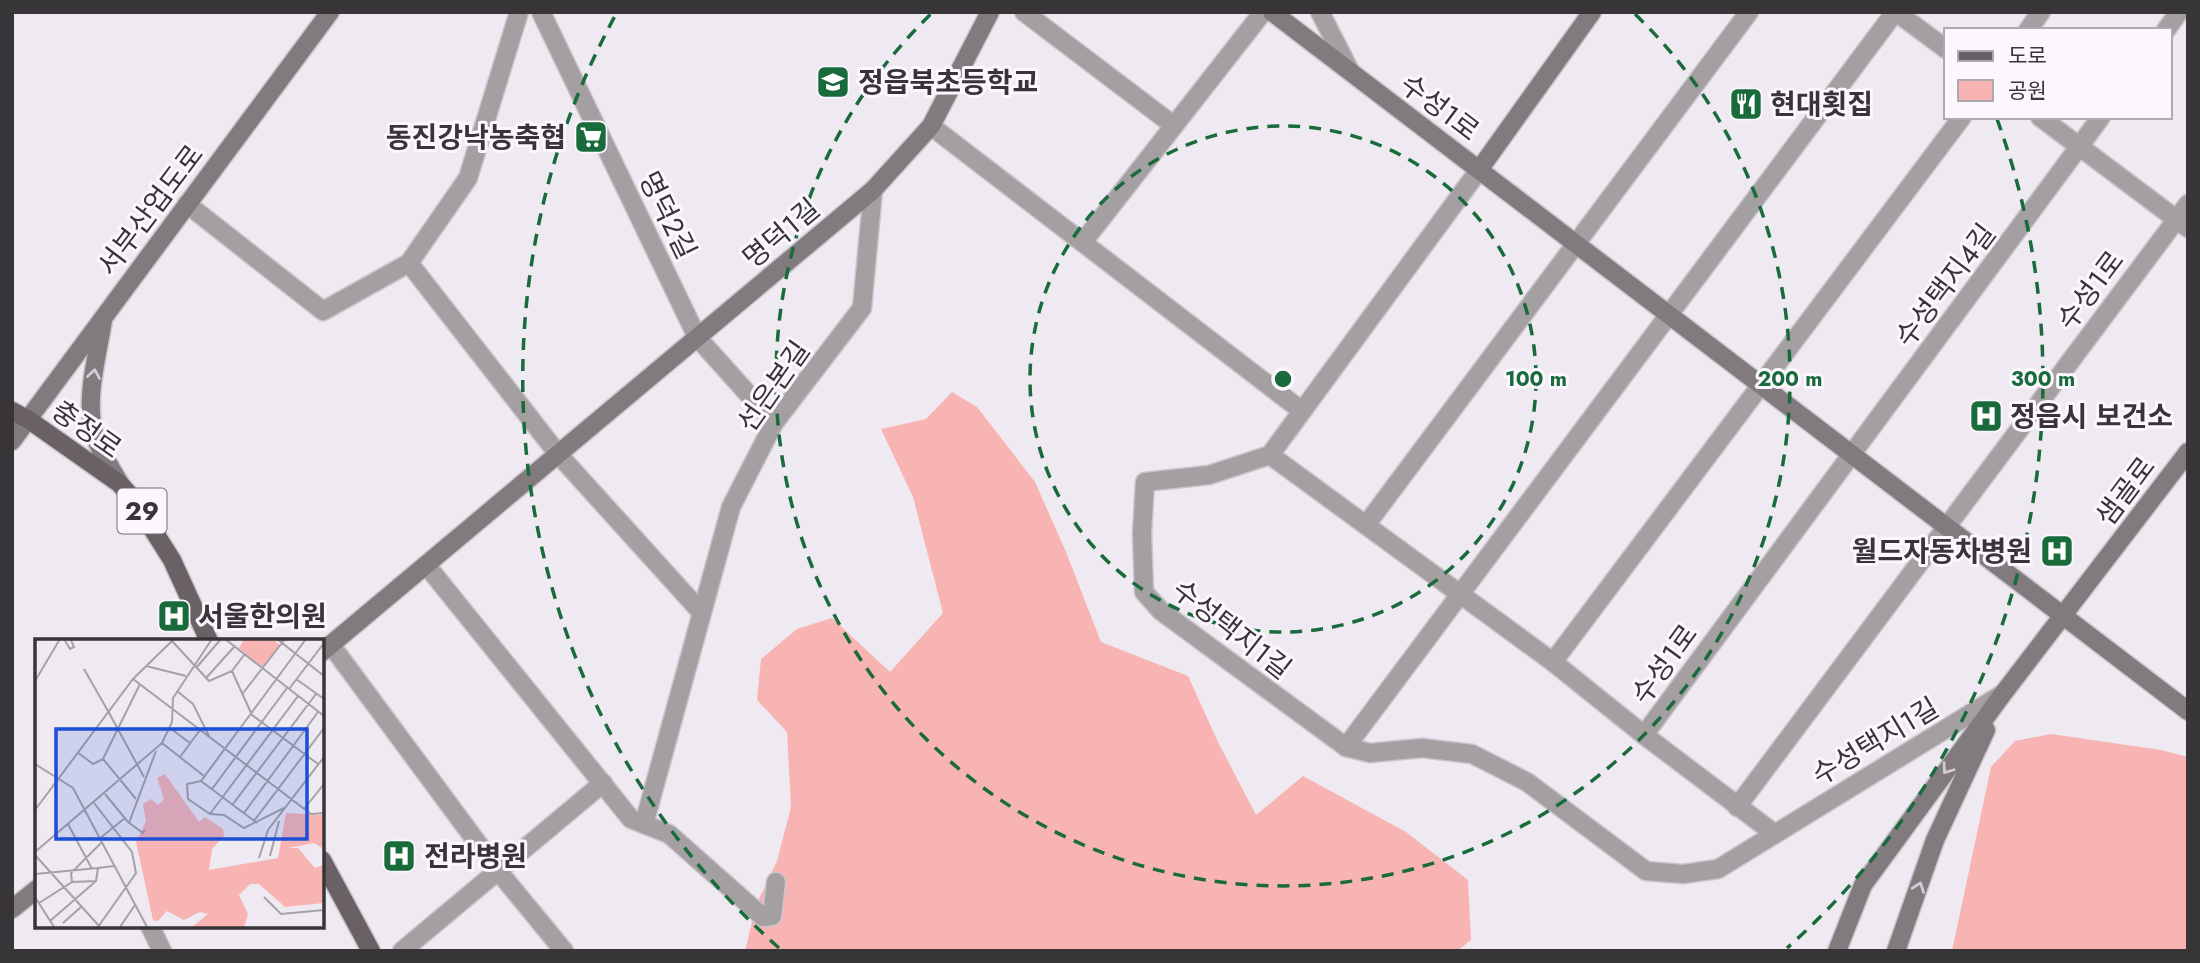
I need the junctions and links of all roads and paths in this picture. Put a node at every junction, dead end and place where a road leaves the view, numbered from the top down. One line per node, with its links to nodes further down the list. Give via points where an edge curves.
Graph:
1 (330, 12): 26 (street, 서부산업도로)
2 (519, 12): 31 (street, via 468,178)
3 (541, 12): 34 (street, 명덕2길)
4 (990, 12): 22 (street, 명덕1길)
5 (1024, 12): 21 (street)
6 (1263, 12): 21 (street)
7 (1272, 12): 17 (street, 수성1로)
8 (1320, 12): 17 (street)
9 (1592, 12): 24 (street)
10 (1749, 12): 30 (street)
11 (1896, 12): 16 (street); 33 (street)
12 (2041, 12): 14 (street)
13 (2179, 12): 15 (street)
14 (2029, 28)
15 (2167, 28)
16 (1944, 48)
17 (1350, 71): 24 (street, 수성1로)
18 (1960, 119): 35 (street)
19 (2043, 119): 23 (street)
20 (2100, 119): 23 (street, 수성택지4길)
21 (1173, 124): 29 (street)
22 (931, 126): 25 (street, 명덕1길); 29 (street)
23 (2080, 146): 28 (street); 43 (street, 수성택지4길)
24 (1479, 170): 30 (street, 수성1로); 37 (street)
25 (873, 190): 34 (street, 명덕1길); 39 (street, 선은본길, via 862,308)
26 (187, 204): 31 (street, via 323,311); 32 (street, 서부산업도로)
27 (2188, 204): 28 (street)
28 (2182, 224): 47 (street, 수성1로)
29 (1083, 242): 37 (street)
30 (1576, 244): 33 (street, 수성1로); 46 (street)
31 (409, 263): 42 (street)
32 (104, 315): 38 (street, 서부산업도로); 45 (street, one-way to 32, via 92,425 91,396)
33 (1669, 315): 35 (street, 수성1로); 49 (street)
34 (697, 337): 39 (street, 명덕2길); 42 (street, 명덕1길)
35 (1760, 385): 43 (street, 수성1로); 54 (street)
36 (12, 411): 38 (main road, 충정로)
37 (1302, 411): 44 (street)
38 (29, 420): 40 (street, 서부산업도로); 45 (main road, 충정로 / 29)
39 (774, 423): 50 (street, 선은본길, via 731,507)
40 (12, 441)
41 (2188, 452): 51 (street, 샘골로)
42 (558, 454): 48 (street, 명덕1길); 50 (street)
43 (1852, 454): 47 (street, 수성1로); 57 (street, 수성1로)
44 (1270, 455): 46 (street); 58 (street, 수성택지1길, via 1209,475 1145,482 1144,592 1161,611)
45 (120, 484): 52 (main road, 충정로 / 29, via 172,560)
46 (1366, 526): 49 (street)
47 (1946, 526): 51 (street, 수성1로); 60 (street, 수성1로)
48 (427, 566): 53 (street, 명덕1길); 59 (street)
49 (1460, 595): 54 (street); 58 (street)
50 (701, 612): 61 (street, 선은본길)
51 (2063, 616): 55 (street, 샘골로); 56 (street, 수성1로)
52 (208, 639)
53 (326, 649): 64 (street)
54 (1553, 662): 57 (street)
55 (2002, 695): 62 (street, 수성택지1길); 73 (street, one-way to 73, via 1863,885); 74 (street, one-way to 55, via 1936,840)
56 (2184, 702)
57 (1644, 735): 60 (street)
58 (1346, 747): 62 (street, 수성택지1길, via 1370,752 1422,748 1472,754 1527,782 1646,871 1683,874 1718,869)
59 (603, 783): 61 (street, via 631,819); 64 (street)
60 (1737, 807): 62 (street)
61 (643, 824): 65 (street, via 669,834 763,917 772,916)
62 (1774, 834)
63 (324, 864): 70 (main road)
64 (499, 872): 71 (street); 72 (street)
65 (776, 882)
66 (35, 891): 67 (street)
67 (12, 909)
68 (151, 928): 69 (street)
69 (162, 951)
70 (371, 951)
71 (402, 951)
72 (564, 951)
73 (1837, 951)
74 (1896, 951)

